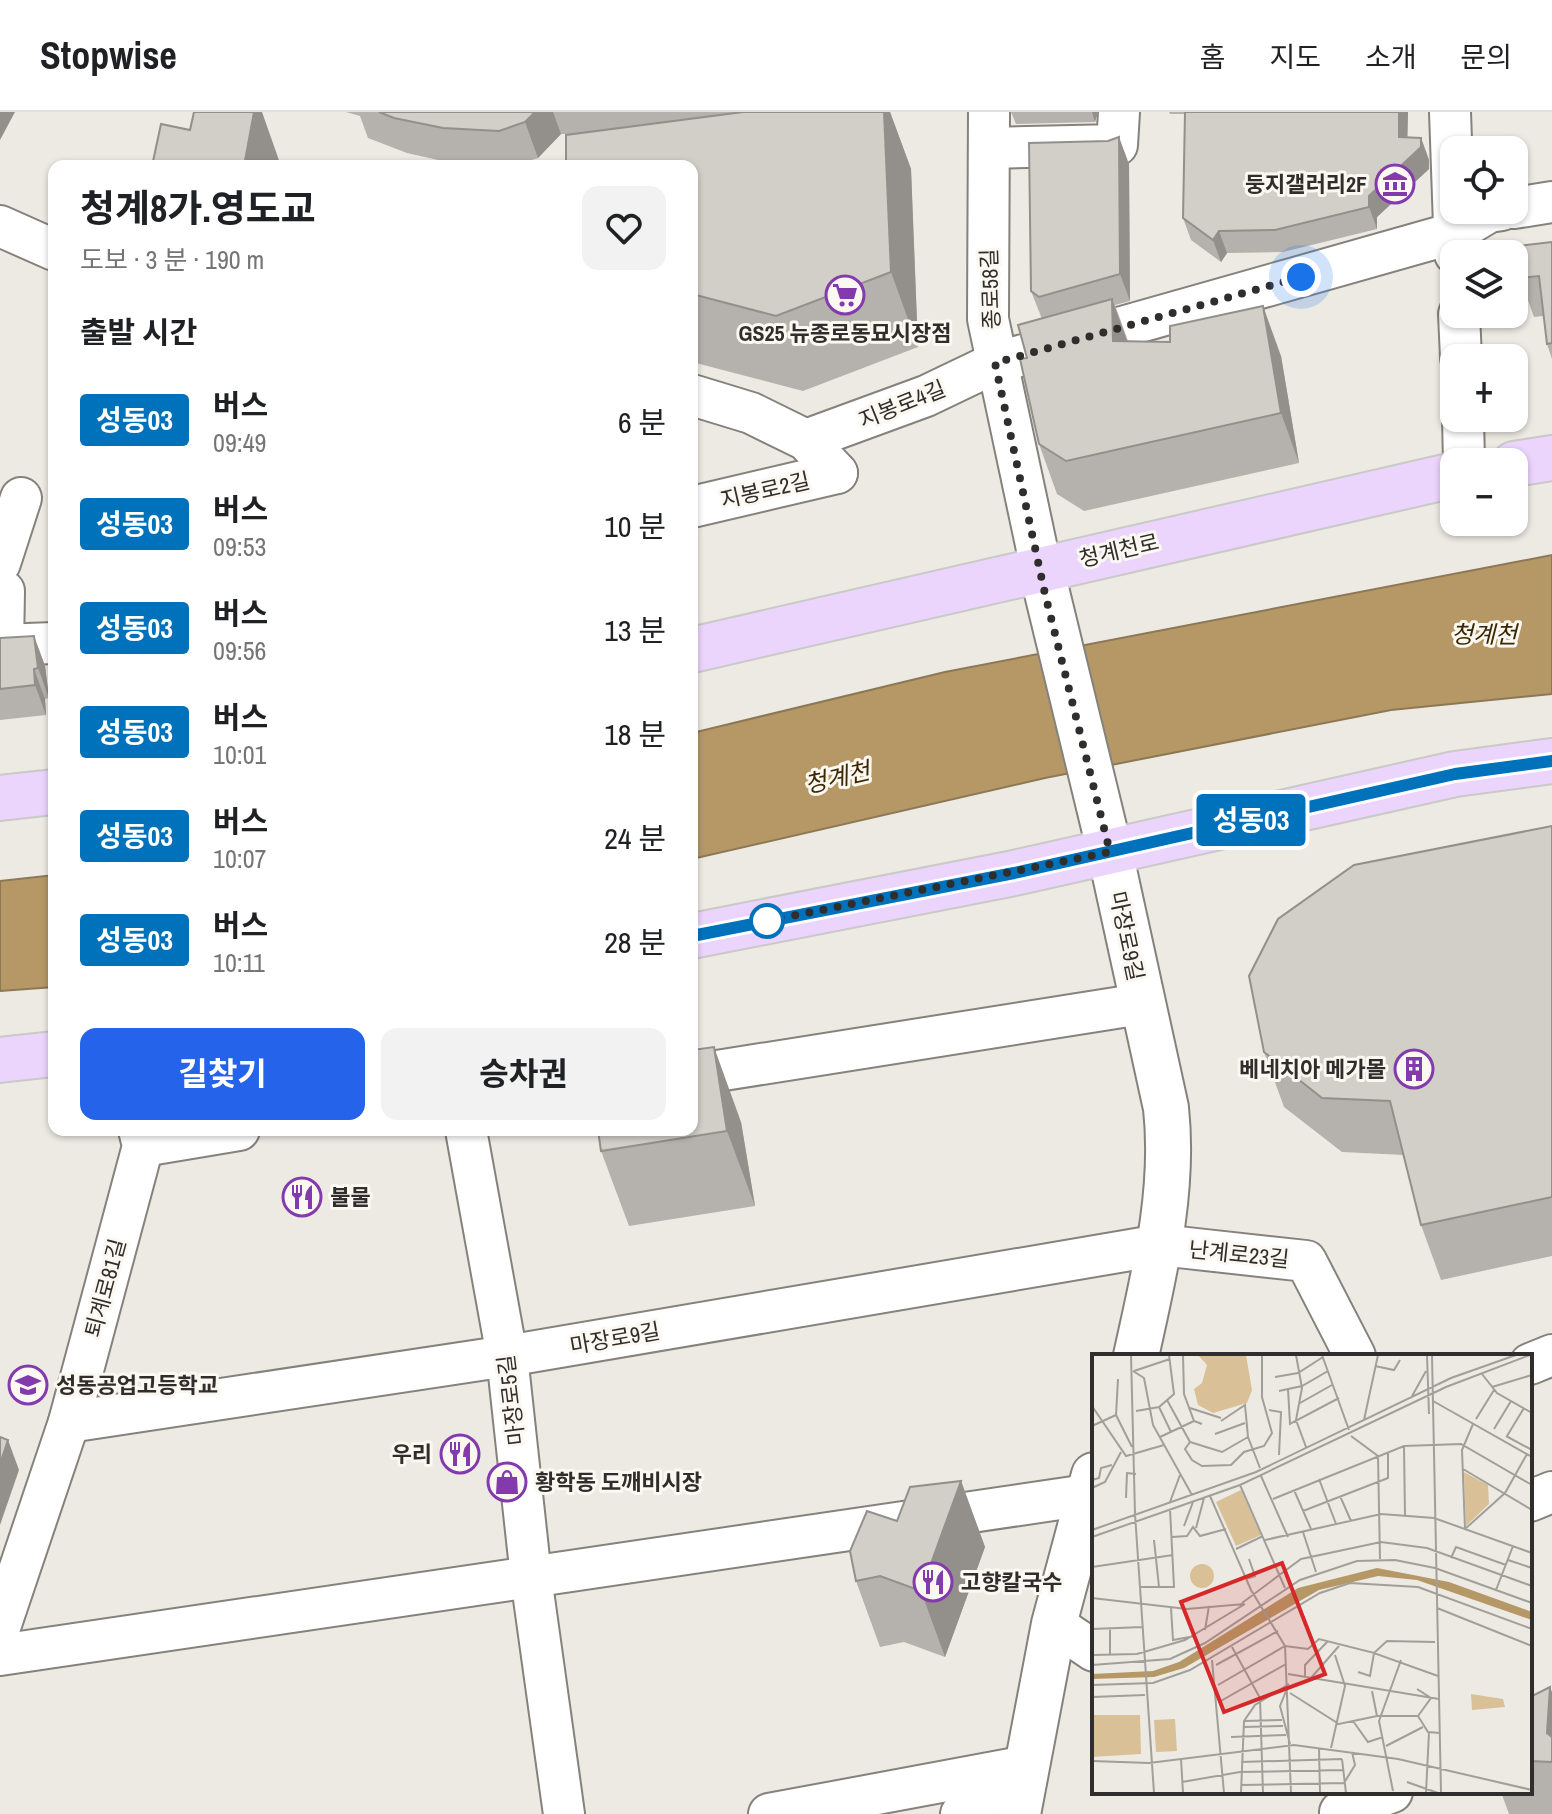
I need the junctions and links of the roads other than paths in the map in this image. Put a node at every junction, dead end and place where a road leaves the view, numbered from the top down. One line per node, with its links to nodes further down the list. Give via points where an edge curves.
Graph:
1 (1119, 112): 3 (street, 종로58길, via 1117,145)
2 (1450, 112): 8 (street)
3 (989, 130): 12 (street, 종로58길, via 988,319)
4 (1552, 202): 5 (street)
5 (1528, 206)
6 (1476, 224): 9 (street, 지봉로4길)
7 (0, 226): 10 (street)
8 (1455, 240)
9 (1458, 240)
10 (48, 247)
11 (1440, 247): 12 (street, 지봉로4길)
12 (995, 363): 14 (street, 지봉로4길, via 926,396); 21 (street, 종로58길)
13 (698, 397): 14 (street, via 751,413)
14 (806, 440): 19 (street, 지봉로2길, via 837,473)
15 (1552, 458): 16 (main road)
16 (1528, 462)
17 (1440, 478): 21 (main road, 청계천로)
18 (21, 498): 20 (street)
19 (698, 506)
20 (0, 563)
21 (1041, 568): 25 (main road, 청계천로); 29 (street, 마장로9길)
22 (0, 591): 24 (street)
23 (48, 643): 24 (street)
24 (2, 645)
25 (698, 649)
26 (1552, 761): 29 (main road)
27 (48, 793): 28 (main road)
28 (0, 798)
29 (1106, 836): 30 (main road); 31 (street, 마장로9길)
30 (698, 935)
31 (1141, 1004): 34 (street, 마장로9길); 38 (street, 마장로9길, via 1170,1146)
32 (48, 1055): 33 (main road)
33 (0, 1060)
34 (698, 1074)
35 (166, 1136): 37 (street)
36 (467, 1136): 42 (street, 마장로5길)
37 (141, 1138): 44 (street, 퇴계로81길)
38 (1160, 1245): 39 (street, 마장로9길); 40 (street, 난계로23길, via 1306,1261); 42 (street, 마장로9길)
39 (1136, 1354)
40 (1354, 1354)
41 (1552, 1355): 43 (street)
42 (507, 1356): 44 (street, 마장로9길); 48 (street, 마장로5길)
43 (1532, 1363)
44 (69, 1422): 50 (street, 퇴계로81길)
45 (1090, 1485): 48 (street); 49 (street)
46 (1552, 1492): 47 (street)
47 (1532, 1500)
48 (531, 1577): 52 (street); 56 (street, 마장로5길)
49 (1054, 1624): 51 (street); 53 (street)
50 (0, 1627)
51 (1092, 1650)
52 (0, 1655)
53 (1027, 1766): 57 (street); 58 (street); 59 (street)
54 (1383, 1794): 55 (street)
55 (1332, 1806)
56 (564, 1814)
57 (769, 1814)
58 (961, 1814)
59 (1018, 1814)

